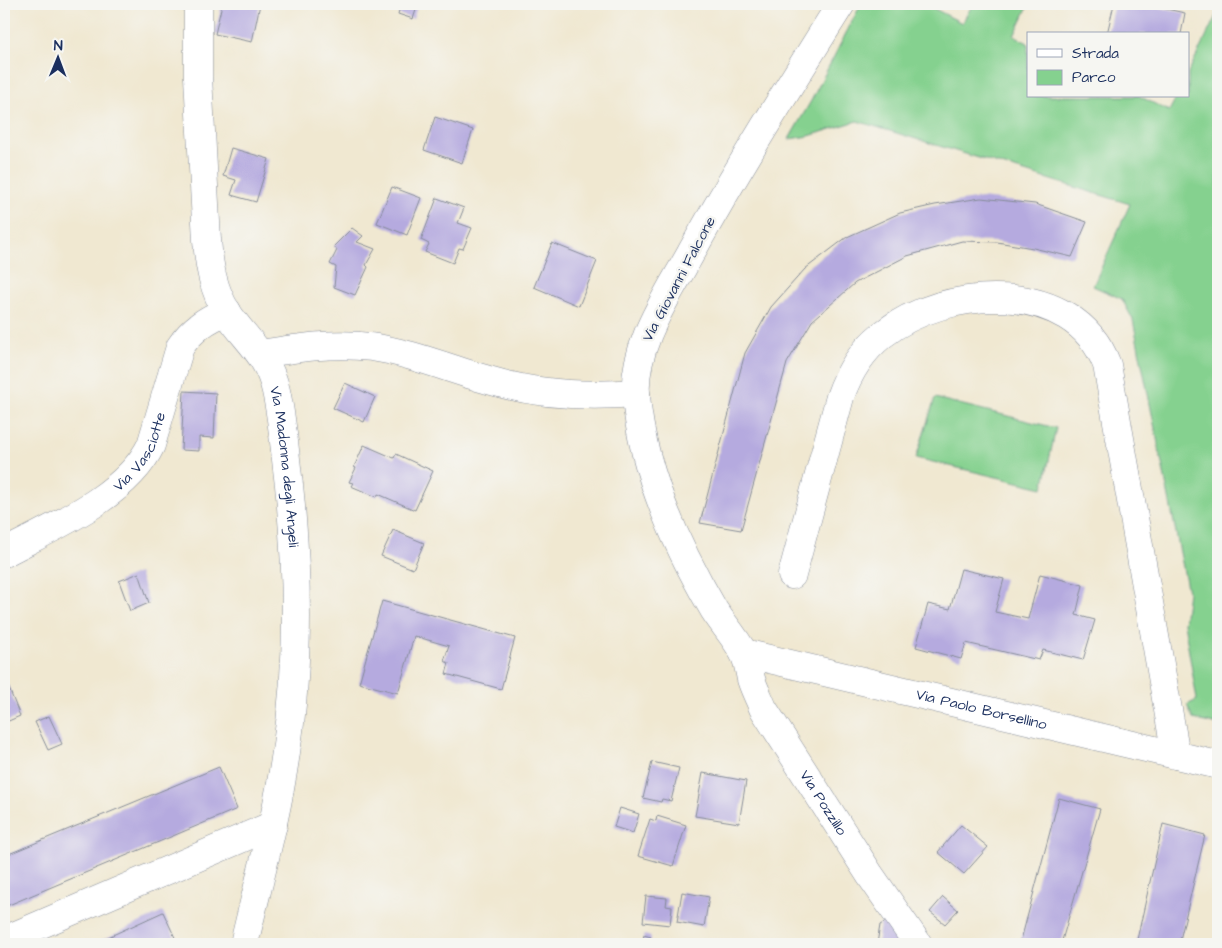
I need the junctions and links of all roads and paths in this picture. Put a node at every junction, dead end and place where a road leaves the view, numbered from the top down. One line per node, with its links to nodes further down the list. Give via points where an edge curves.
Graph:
1 (198, 4): 3 (street, Via Madonna degli Angeli, via 198,77 207,240 215,285)
2 (842, 4): 5 (street, Via Giovanni Falcone, via 734,175 655,318 637,367)
3 (227, 311): 4 (street, Via Madonna degli Angeli); 6 (street, Via Vasciotte, via 200,325 180,347 151,445 137,467 119,486 96,502)
4 (261, 354): 5 (street, via 319,346 363,346 396,352 538,392 586,395); 11 (street, Via Madonna degli Angeli, via 279,404 296,593 290,725)
5 (636, 393): 8 (street, Via Giovanni Falcone, via 646,449 667,514 697,578)
6 (4, 553)
7 (792, 575): 9 (street, via 844,384 876,340 897,324 918,314 970,299 1030,302 1061,314 1077,323 1094,340 1107,365)
8 (744, 654): 9 (street, Via Paolo Borsellino); 14 (street, Via Pozzillo, via 768,717)
9 (1176, 755): 10 (street, Via Paolo Borsellino)
10 (1218, 764)
11 (273, 825): 12 (street); 13 (street, Via Madonna degli Angeli)
12 (9, 938)
13 (244, 944)
14 (918, 944)

